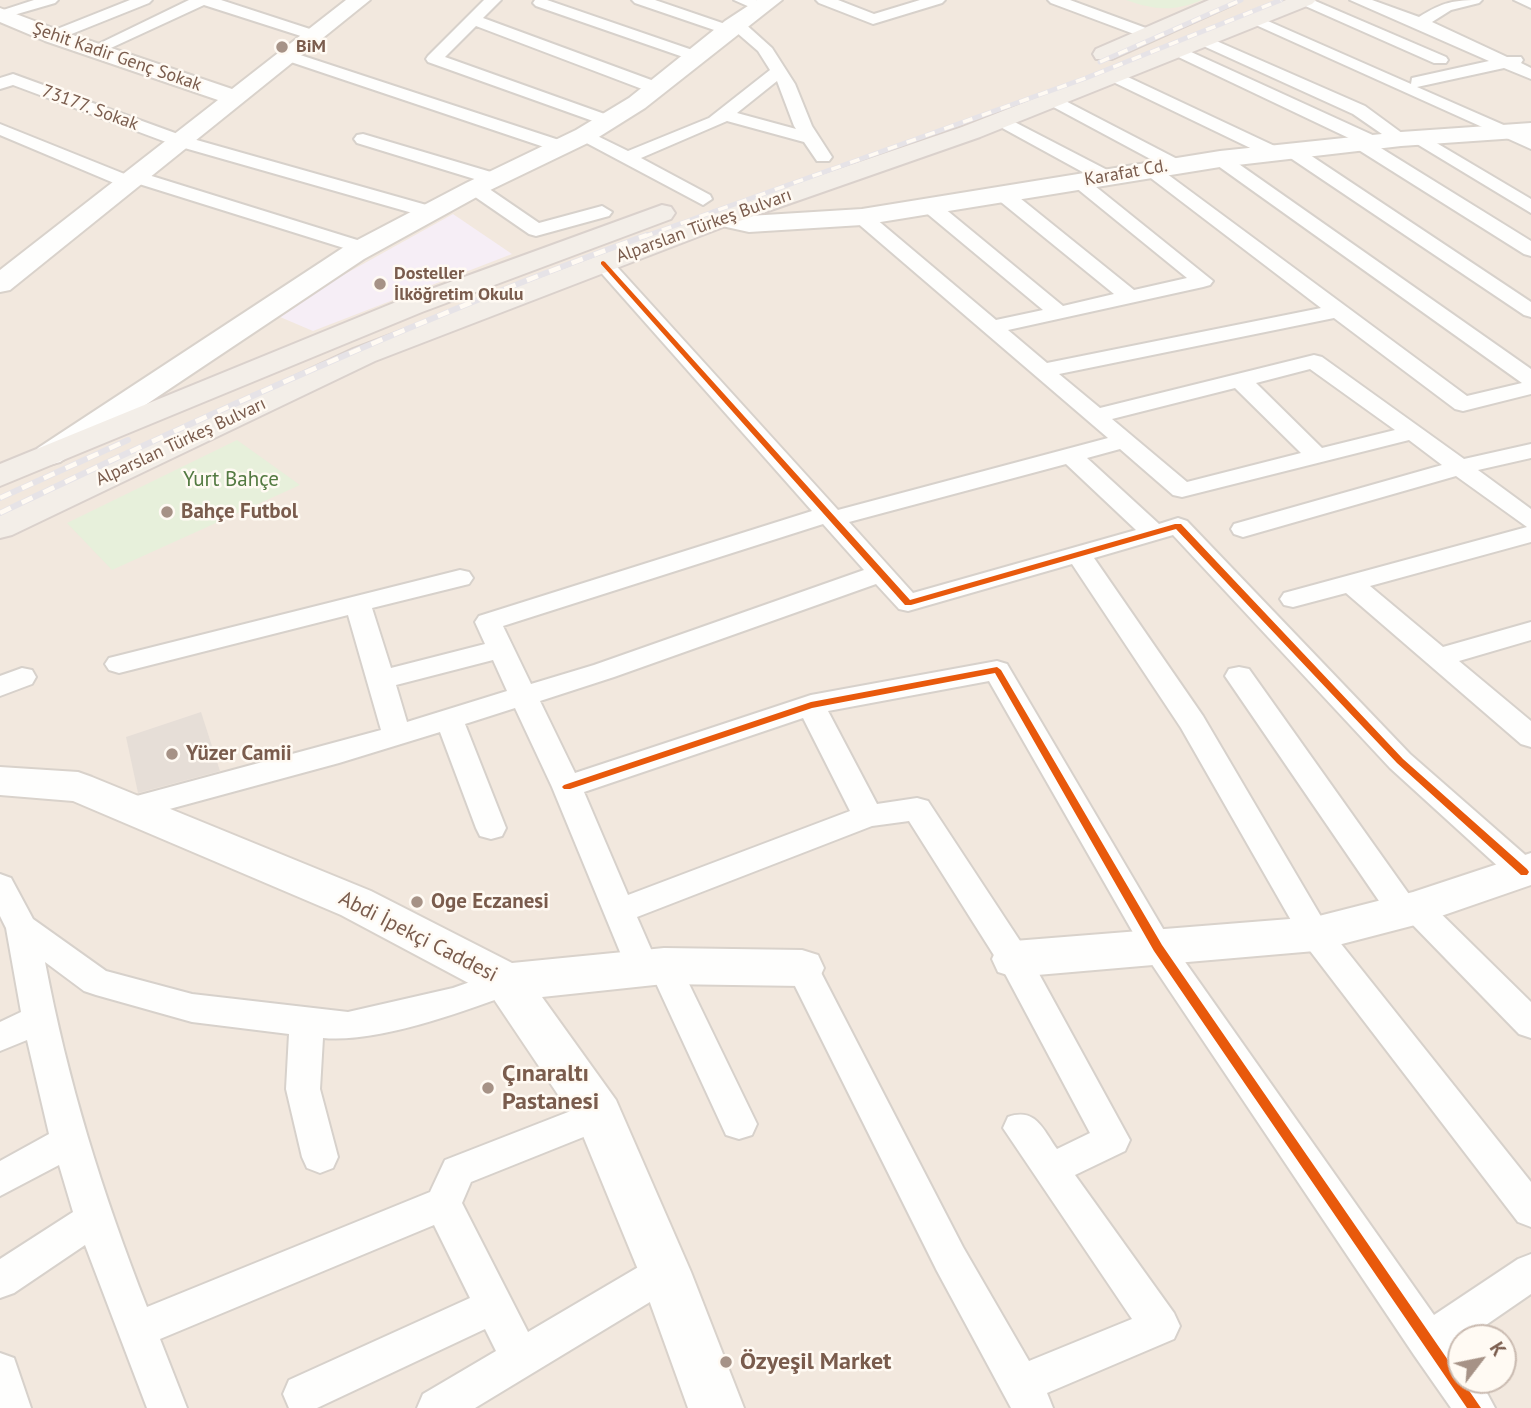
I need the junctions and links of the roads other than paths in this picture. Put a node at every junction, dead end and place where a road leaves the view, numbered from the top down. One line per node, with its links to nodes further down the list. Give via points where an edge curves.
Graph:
1 (50, 0): 18 (street)
2 (144, 0): 26 (street)
3 (204, 0): 25 (street); 28 (street)
4 (359, 0): 25 (main road)
5 (493, 0): 20 (street)
6 (640, 0): 17 (street)
7 (824, 0): 8 (street, via 873,19)
8 (937, 0)
9 (1358, 0): 19 (street)
10 (1474, 0): 22 (street, via 1446,7)
11 (1522, 0): 16 (street)
12 (1065, 1): 24 (street)
13 (1217, 1): 24 (main road)
14 (1303, 1): 21 (main road, Alparslan Türkeş Bulvarı); 23 (street)
15 (541, 3): 32 (street)
16 (1531, 3)
17 (748, 12): 32 (main road); 37 (street)
18 (1, 15): 26 (main road, Şehit Kadir Genç Sokak)
19 (1404, 17): 22 (street); 23 (street)
20 (472, 20): 42 (street); 49 (street, via 434,60)
21 (1255, 21): 27 (main road, Alparslan Türkeş Bulvarı); 30 (street)
22 (1420, 23): 35 (street)
23 (1366, 28): 34 (street)
24 (1148, 34): 45 (main road)
25 (313, 35): 31 (main road)
26 (53, 36): 28 (main road, Şehit Kadir Genç Sokak)
27 (1205, 41): 29 (main road, Alparslan Türkeş Bulvarı); 36 (street)
28 (94, 50): 43 (main road, Şehit Kadir Genç Sokak)
29 (1178, 51): 39 (main road, Alparslan Türkeş Bulvarı); 55 (street)
30 (1327, 52): 36 (street); 41 (street)
31 (288, 56): 43 (main road); 49 (street)
32 (695, 56): 42 (main road)
33 (1531, 57): 35 (street)
34 (1440, 61)
35 (1509, 62): 38 (street); 41 (street)
36 (1273, 70): 52 (street)
37 (779, 71): 46 (street); 56 (street)
38 (1531, 74)
39 (1115, 76): 44 (main road, Alparslan Türkeş Bulvarı); 57 (street)
40 (0, 84): 54 (street, 73177. Sokak, via 13,79)
41 (1404, 85): 51 (street)
42 (656, 88): 49 (main road)
43 (235, 98): 54 (main road)
44 (1052, 99): 47 (main road, Alparslan Türkeş Bulvarı); 60 (street)
45 (975, 103)
46 (723, 115): 56 (street); 58 (street)
47 (1001, 120): 62 (street); 69 (main road, Alparslan Türkeş Bulvarı)
48 (0, 129): 63 (street)
49 (585, 134): 58 (street); 65 (main road)
50 (887, 134): 56 (main road, Alparslan Türkeş Bulvarı)
51 (1524, 135): 52 (main road, Karafat Cd.)
52 (1410, 138): 55 (main road, Karafat Cd.); 68 (street)
53 (363, 139): 65 (street)
54 (180, 141): 63 (main road); 70 (street, 73177. Sokak)
55 (1365, 142): 57 (main road, Karafat Cd.); 74 (street)
56 (817, 147): 69 (main road, Alparslan Türkeş Bulvarı)
57 (1283, 152): 59 (main road, Karafat Cd.); 79 (street)
58 (626, 158): 69 (street)
59 (1220, 159): 60 (main road, Karafat Cd.); 83 (street)
60 (1175, 165): 61 (main road, Karafat Cd.)
61 (1148, 169): 62 (main road, Karafat Cd.); 78 (street)
62 (1105, 177): 64 (main road, Karafat Cd.)
63 (132, 179): 73 (street); 76 (main road)
64 (1078, 182): 66 (main road, Karafat Cd.); 77 (street, via 1203,281)
65 (484, 184): 70 (main road); 71 (street, via 536,230)
66 (1003, 194): 67 (main road, Karafat Cd.); 77 (street)
67 (931, 207): 72 (main road, Karafat Cd.); 80 (street)
68 (1531, 207)
69 (713, 208): 72 (main road, Karafat Cd., via 749,223); 75 (main road, Alparslan Türkeş Bulvarı); 90 (main road, Alparslan Türkeş Bulvarı, via 503,269)
70 (430, 212): 73 (main road)
71 (602, 212)
72 (863, 217): 81 (street)
73 (363, 248): 90 (main road)
74 (1531, 250)
75 (603, 263): 95 (street); 97 (main road, Alparslan Türkeş Bulvarı, via 364,355)
76 (0, 284)
77 (1130, 297): 80 (street)
78 (1338, 311): 82 (street); 85 (street, via 1463,404)
79 (1531, 311)
80 (1058, 313): 81 (street)
81 (990, 328): 82 (street)
82 (1042, 371): 86 (street)
83 (1531, 379)
84 (1240, 380): 86 (street); 87 (street, via 1314,362); 92 (street)
85 (1531, 387)
86 (1095, 416): 88 (street)
87 (1413, 432): 92 (street); 93 (street)
88 (1125, 441): 91 (street); 92 (street, via 1182,491)
89 (1531, 451): 93 (street)
90 (49, 455): 94 (main road, Alparslan Türkeş Bulvarı)
91 (1071, 456): 95 (street); 99 (street)
92 (1317, 456)
93 (1460, 467): 96 (street); 98 (street)
94 (0, 476)
95 (830, 517): 102 (street); 108 (street, via 488,622)
96 (1531, 521)
97 (0, 528)
98 (1243, 529)
99 (1154, 533): 101 (street); 123 (street, via 1178,526 1400,761)
100 (1531, 534): 104 (street)
101 (1078, 554): 102 (street, via 908,603); 128 (street, via 1192,723)
102 (881, 573): 113 (street)
103 (460, 578): 106 (street)
104 (1350, 583): 105 (street); 109 (street)
105 (1293, 599)
106 (357, 602): 110 (street); 112 (street)
107 (1531, 631): 109 (street)
108 (500, 649): 112 (street); 113 (street)
109 (1438, 658): 117 (street)
110 (119, 664)
111 (1240, 676): 125 (street)
112 (380, 680): 116 (street)
113 (522, 696): 115 (street); 119 (street)
114 (811, 705): 119 (street); 121 (street); 129 (street, via 997,670)
115 (449, 719): 116 (street); 122 (street)
116 (397, 735): 120 (street)
117 (1531, 737)
118 (0, 781): 120 (main road, Abdi İpekçi Caddesi, via 78,787)
119 (567, 787): 126 (street)
120 (129, 809): 133 (main road, Abdi İpekçi Caddesi, via 356,903)
121 (867, 816): 126 (street); 130 (street, via 916,809)
122 (491, 828)
123 (1527, 870): 125 (main road)
124 (0, 886): 127 (street)
125 (1409, 910): 128 (main road); 134 (street)
126 (618, 911): 131 (street)
127 (22, 928): 135 (street); 136 (street, via 96,982 192,1008)
128 (1315, 934): 129 (main road); 147 (street)
129 (1158, 948): 130 (main road); 154 (street)
130 (1014, 959): 144 (street, via 1112,1140)
131 (654, 967): 132 (main road); 133 (main road); 140 (street)
132 (802, 968): 158 (street, via 950,1259)
133 (507, 982): 136 (street, via 455,1001 348,1026); 139 (main road, Abdi İpekçi Caddesi)
134 (1518, 993): 137 (street)
135 (39, 1019): 138 (street); 142 (street)
136 (307, 1022): 143 (street, via 303,1089)
137 (1531, 1024)
138 (0, 1038)
139 (599, 1115): 146 (street, via 458,1171); 149 (main road, Abdi İpekçi Caddesi)
140 (739, 1124)
141 (1021, 1128): 144 (street)
142 (69, 1141): 145 (street); 148 (street)
143 (320, 1157)
144 (1050, 1170): 158 (street, via 1160,1326)
145 (0, 1180)
146 (443, 1204): 152 (street); 153 (street)
147 (1531, 1210)
148 (94, 1219): 151 (street); 153 (street)
149 (665, 1272): 155 (street); 162 (main road, Abdi İpekçi Caddesi)
150 (1531, 1272): 154 (street)
151 (0, 1280)
152 (494, 1306): 155 (street); 157 (street)
153 (137, 1330): 160 (street)
154 (1428, 1342): 163 (street)
155 (520, 1358): 161 (street)
156 (0, 1372): 159 (street)
157 (303, 1394)
158 (1027, 1396)
159 (11, 1408)
160 (167, 1408)
161 (437, 1408)
162 (716, 1408)
163 (1475, 1408)

